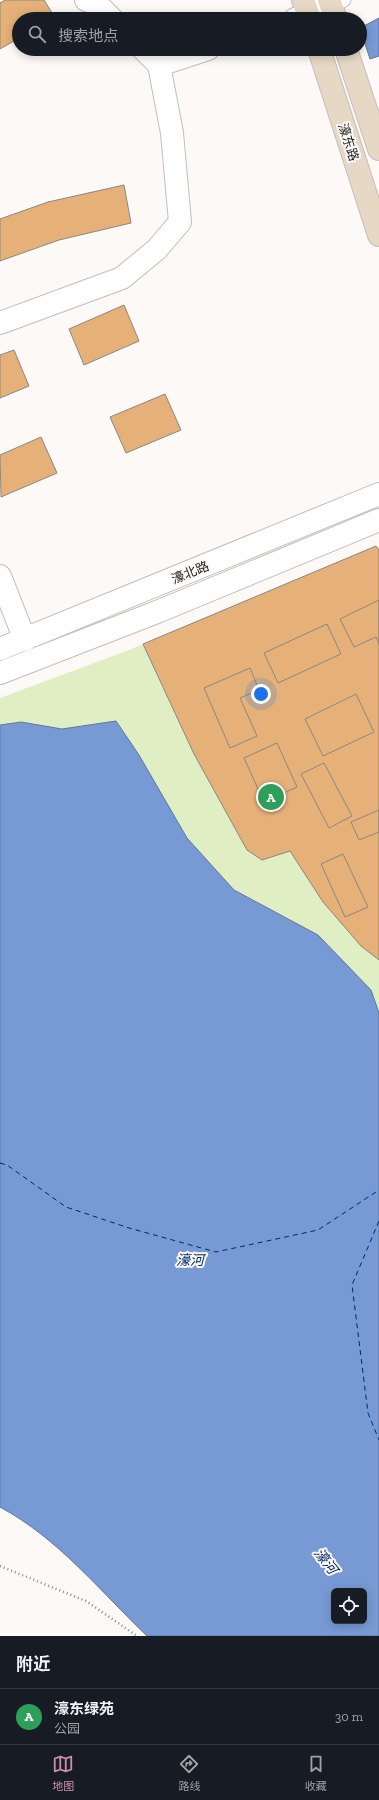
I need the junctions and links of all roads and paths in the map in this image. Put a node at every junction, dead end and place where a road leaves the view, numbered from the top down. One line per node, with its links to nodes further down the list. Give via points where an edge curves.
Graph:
1 (86, 0): 3 (street, via 97,4)
2 (335, 6): 4 (street)
3 (105, 12)
4 (308, 12)
5 (150, 56): 9 (street)
6 (187, 56): 9 (street)
7 (321, 56): 11 (main road, 濠东路)
8 (348, 56): 10 (main road, 濠东路)
9 (159, 65): 12 (street, via 172,133 180,222 157,249 122,278)
10 (379, 149)
11 (379, 234)
12 (0, 323)
13 (379, 494): 16 (street, 濠北路)
14 (379, 520): 18 (street, 濠北路, via 157,612)
15 (0, 576): 16 (street)
16 (25, 640): 17 (street, 濠北路)
17 (0, 650)
18 (0, 673)
19 (0, 1566): 20 (path, via 86,1601)
20 (136, 1636)

